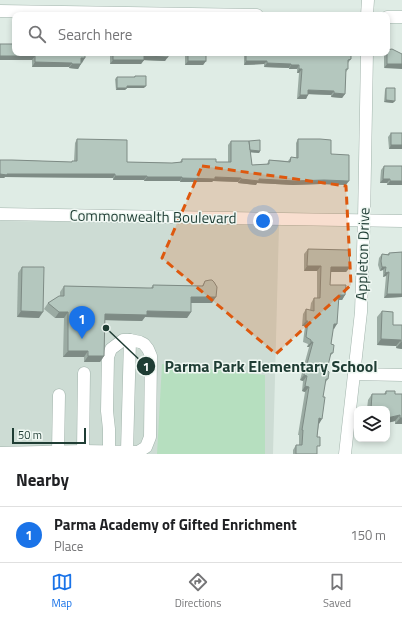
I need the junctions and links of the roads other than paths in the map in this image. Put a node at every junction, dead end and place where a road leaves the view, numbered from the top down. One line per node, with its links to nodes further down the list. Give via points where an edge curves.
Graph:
1 (368, 0): 4 (street)
2 (0, 11): 3 (street)
3 (64, 12)
4 (367, 12)
5 (390, 17): 6 (street)
6 (402, 17)
7 (367, 56): 9 (street, Appleton Drive)
8 (0, 214): 9 (street, Commonwealth Boulevard)
9 (364, 220): 10 (street, Commonwealth Boulevard); 13 (street, Appleton Drive, via 361,312)
10 (402, 220)
11 (130, 340): 18 (street, via 123,340 111,349 108,357); 19 (street); 19 (street, via 144,344 151,356 150,437 146,447)
12 (84, 373): 17 (street)
13 (354, 374): 14 (street); 21 (street, Appleton Drive)
14 (402, 375)
15 (59, 395): 16 (street)
16 (58, 451): 17 (street); 20 (street)
17 (83, 451): 18 (street)
18 (109, 451): 19 (street)
19 (132, 451)
20 (0, 453)
21 (345, 454)

